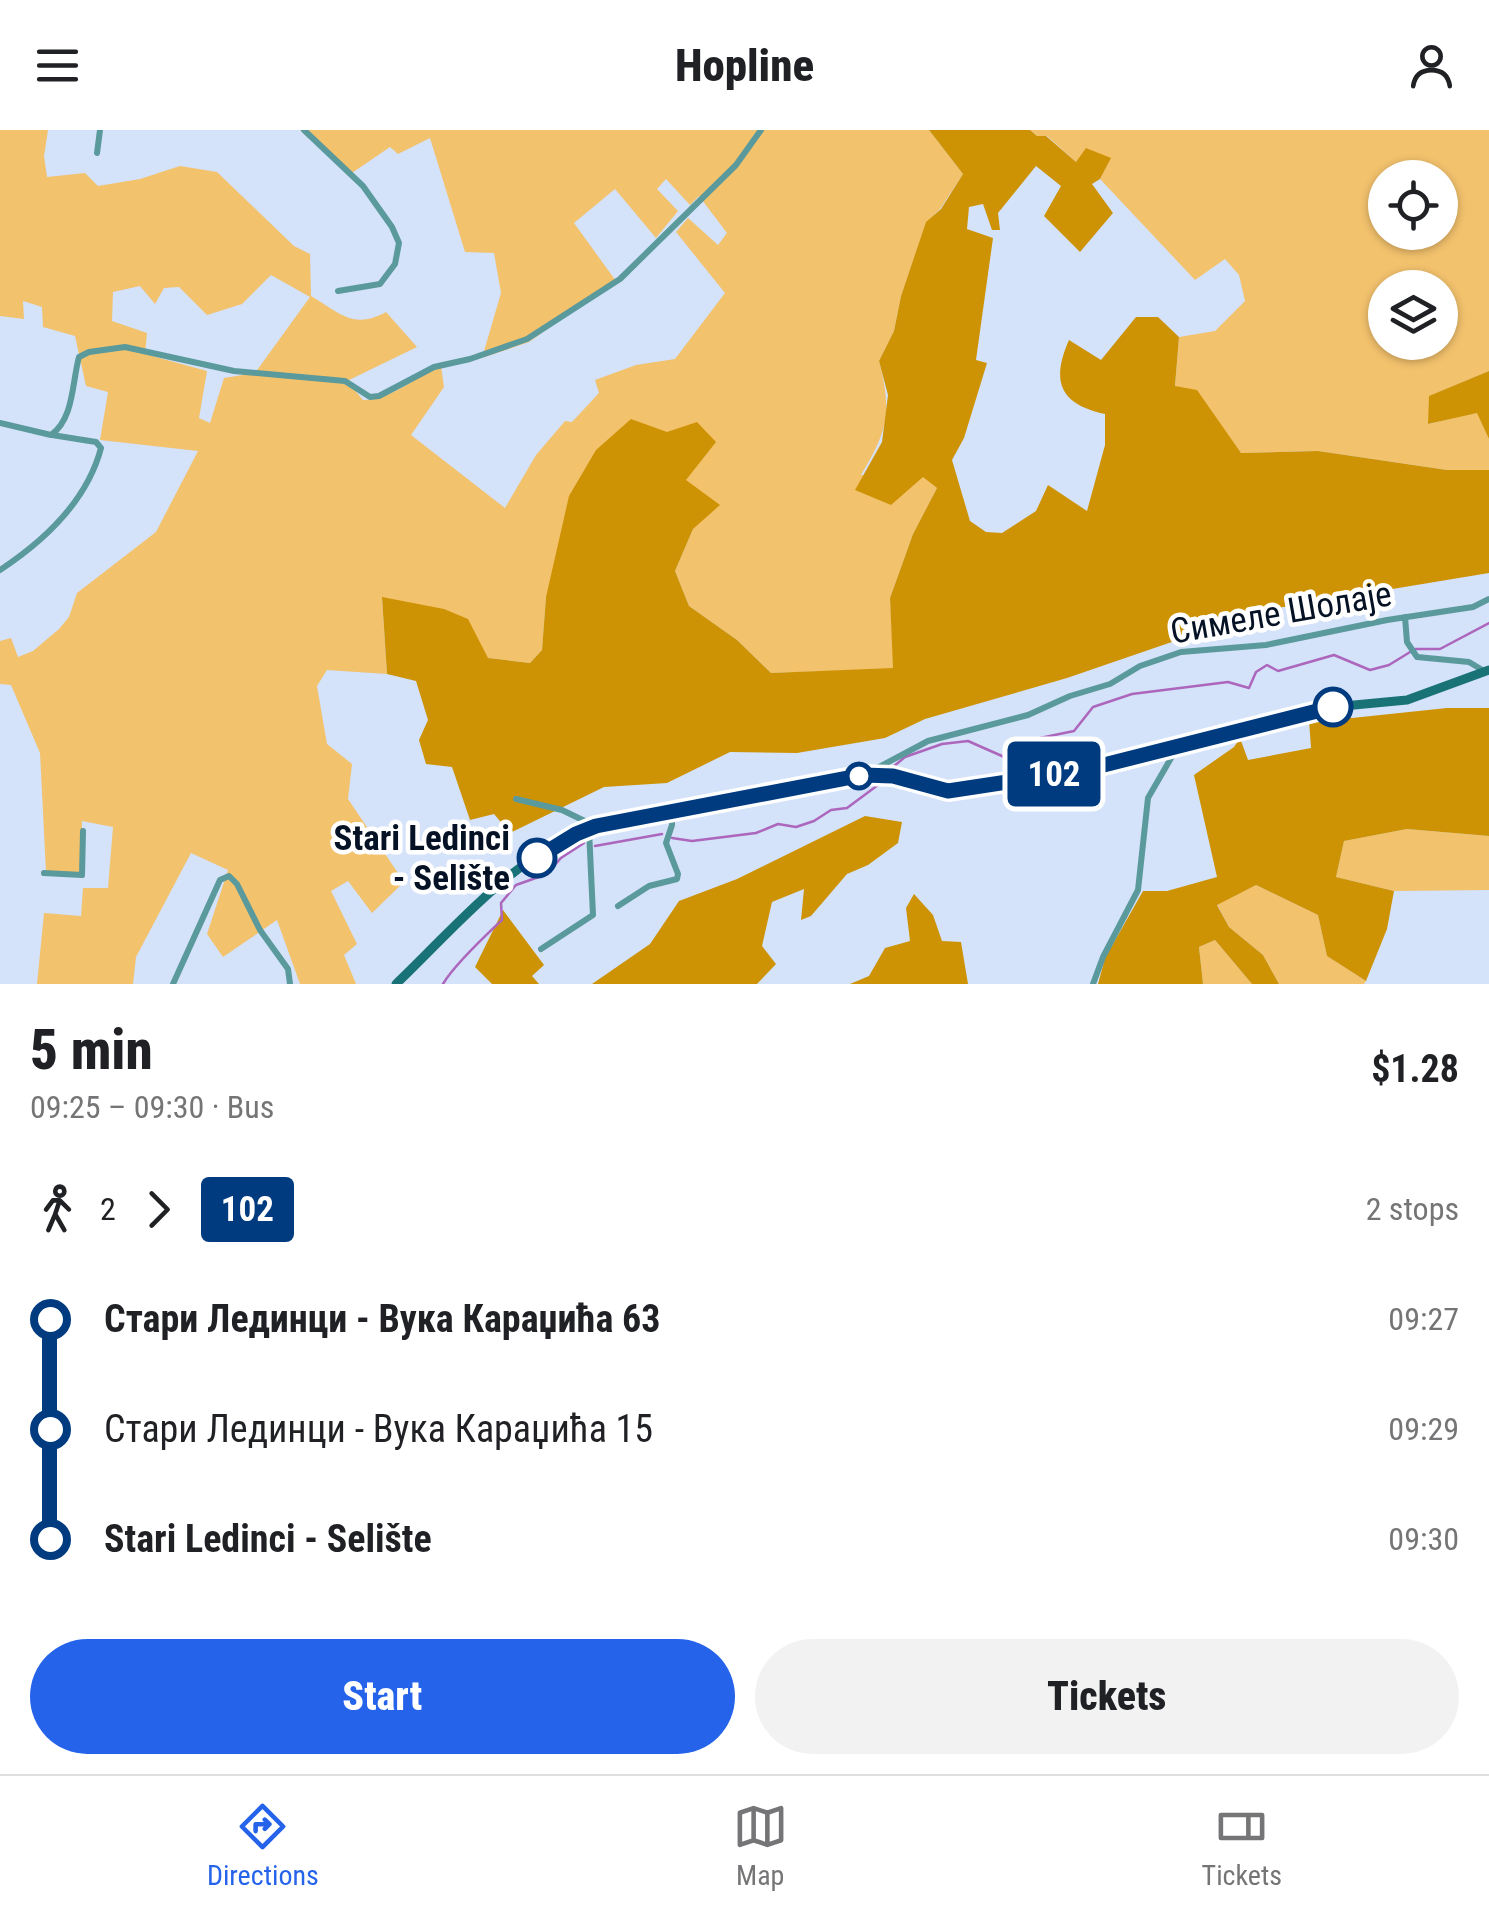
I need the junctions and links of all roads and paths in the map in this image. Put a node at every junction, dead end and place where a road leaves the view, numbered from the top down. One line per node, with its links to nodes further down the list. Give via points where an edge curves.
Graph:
1 (100, 130): 4 (street)
2 (304, 130): 5 (street, via 363,186 399,244 380,284)
3 (762, 130): 7 (street, via 736,165 620,279 507,346 434,367 370,398 344,381 234,371 125,348 89,352 79,357 62,423)
4 (97, 153)
5 (338, 290)
6 (0, 423): 7 (street)
7 (50, 435): 8 (street, via 96,442 98,458 39,544)
8 (0, 570)
9 (1489, 598): 10 (street, Симеле Шолаје, via 1473,607)
10 (1405, 616): 11 (street, via 1411,650 1424,659 1469,662); 13 (street, Симеле Шолаје, via 1266,645 1170,655 1028,715 928,741)
11 (1486, 671): 12 (street, via 1407,700 1297,714)
12 (1178, 746): 13 (street, via 1080,771 948,791); 24 (street, via 1148,798 1138,890)
13 (863, 775): 15 (street)
14 (516, 799): 16 (street, via 562,810)
15 (672, 810): 16 (street); 19 (street, via 666,843 677,879 649,886)
16 (592, 828): 20 (street, via 593,915); 23 (street, via 502,881)
17 (83, 830): 18 (street, via 82,875)
18 (44, 873)
19 (618, 906)
20 (541, 949)
21 (173, 984): 22 (street, via 220,880 229,876 288,969)
22 (290, 984)
23 (396, 984)
24 (1093, 984)

